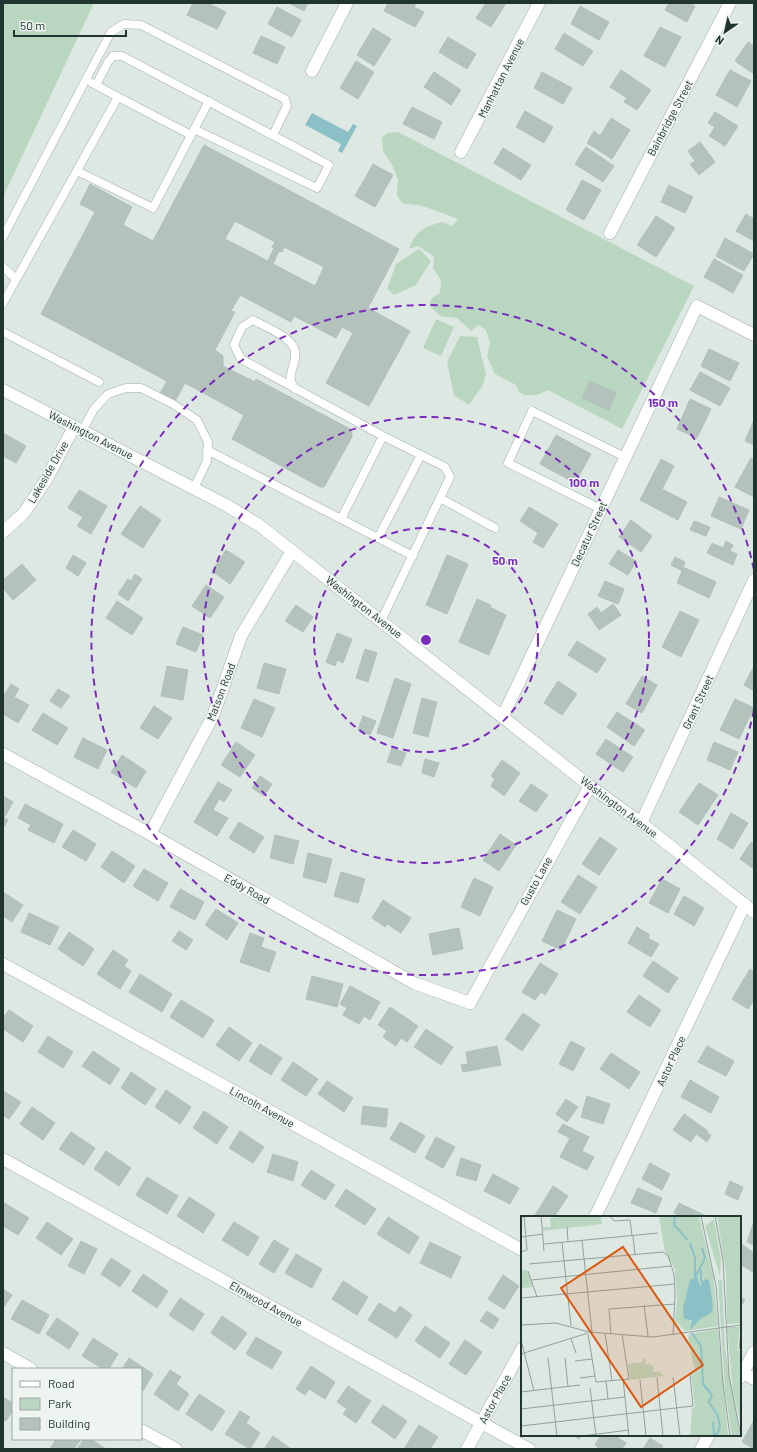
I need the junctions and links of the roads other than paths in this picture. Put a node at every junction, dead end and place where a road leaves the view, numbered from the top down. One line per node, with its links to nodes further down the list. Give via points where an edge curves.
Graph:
1 (347, 3): 4 (street)
2 (539, 3): 11 (street, Manhattan Avenue)
3 (730, 3): 13 (street, Bainbridge Street)
4 (312, 71)
5 (85, 80): 6 (lane); 10 (lane, via 111,32 124,24 141,25 285,99 287,106); 14 (lane)
6 (96, 85): 7 (lane); 8 (lane, via 113,56 122,56)
7 (118, 97): 9 (lane); 12 (lane)
8 (209, 101): 9 (lane); 10 (lane)
9 (193, 132): 10 (lane, via 317,188 328,165); 12 (lane, via 153,208)
10 (273, 136)
11 (461, 152)
12 (77, 171): 16 (lane)
13 (610, 233)
14 (3, 237)
15 (3, 267): 16 (lane)
16 (16, 279): 17 (lane)
17 (3, 303)
18 (753, 331): 27 (street, Decatur Street, via 697,306)
19 (3, 332): 20 (lane)
20 (99, 382)
21 (295, 389): 21 (lane, via 290,376 296,359 294,347 272,330 253,320 242,327 234,345 241,359); 24 (lane)
22 (3, 390): 23 (street, Washington Avenue)
23 (78, 429): 25 (lane, via 108,394 126,388 141,388 197,420 208,442); 28 (street, Washington Avenue); 33 (street, Lakeside Drive, via 24,513)
24 (383, 436): 26 (lane); 31 (lane)
25 (207, 450): 28 (lane, via 207,460); 31 (lane)
26 (421, 455): 29 (lane, via 444,467 450,477); 34 (lane)
27 (625, 457): 30 (street, Decatur Street); 30 (lane, via 532,411 508,463)
28 (194, 488): 35 (street, Washington Avenue, via 259,525)
29 (440, 498): 32 (lane); 36 (lane)
30 (601, 509): 39 (street, Decatur Street)
31 (341, 519): 34 (lane)
32 (495, 528)
33 (3, 532)
34 (378, 538): 36 (lane)
35 (292, 551): 38 (street, Washington Avenue); 43 (street, Matson Road, via 241,636 213,716)
36 (413, 556): 38 (lane)
37 (754, 580): 42 (street, Grant Street)
38 (381, 620): 39 (street, Washington Avenue)
39 (503, 716): 41 (street, Washington Avenue)
40 (3, 754): 43 (street, Eddy Road)
41 (590, 786): 42 (street, Washington Avenue); 46 (street, Gusto Lane)
42 (642, 823): 44 (street, Washington Avenue)
43 (150, 834): 46 (street, Eddy Road, via 414,983 470,1002)
44 (750, 908): 48 (street, Astor Place)
45 (3, 964): 49 (street, Lincoln Avenue)
46 (483, 978)
47 (3, 1159): 56 (street, Elmwood Avenue)
48 (596, 1216)
49 (521, 1249)
50 (521, 1351): 56 (street, Astor Place)
51 (754, 1352): 54 (street)
52 (3, 1354): 53 (street)
53 (29, 1368)
54 (741, 1374): 55 (street)
55 (754, 1379)
56 (482, 1423): 60 (street, Astor Place); 61 (street, Elmwood Avenue)
57 (142, 1431): 59 (street)
58 (708, 1436): 62 (street)
59 (176, 1449)
60 (467, 1449)
61 (529, 1449)
62 (701, 1449)

